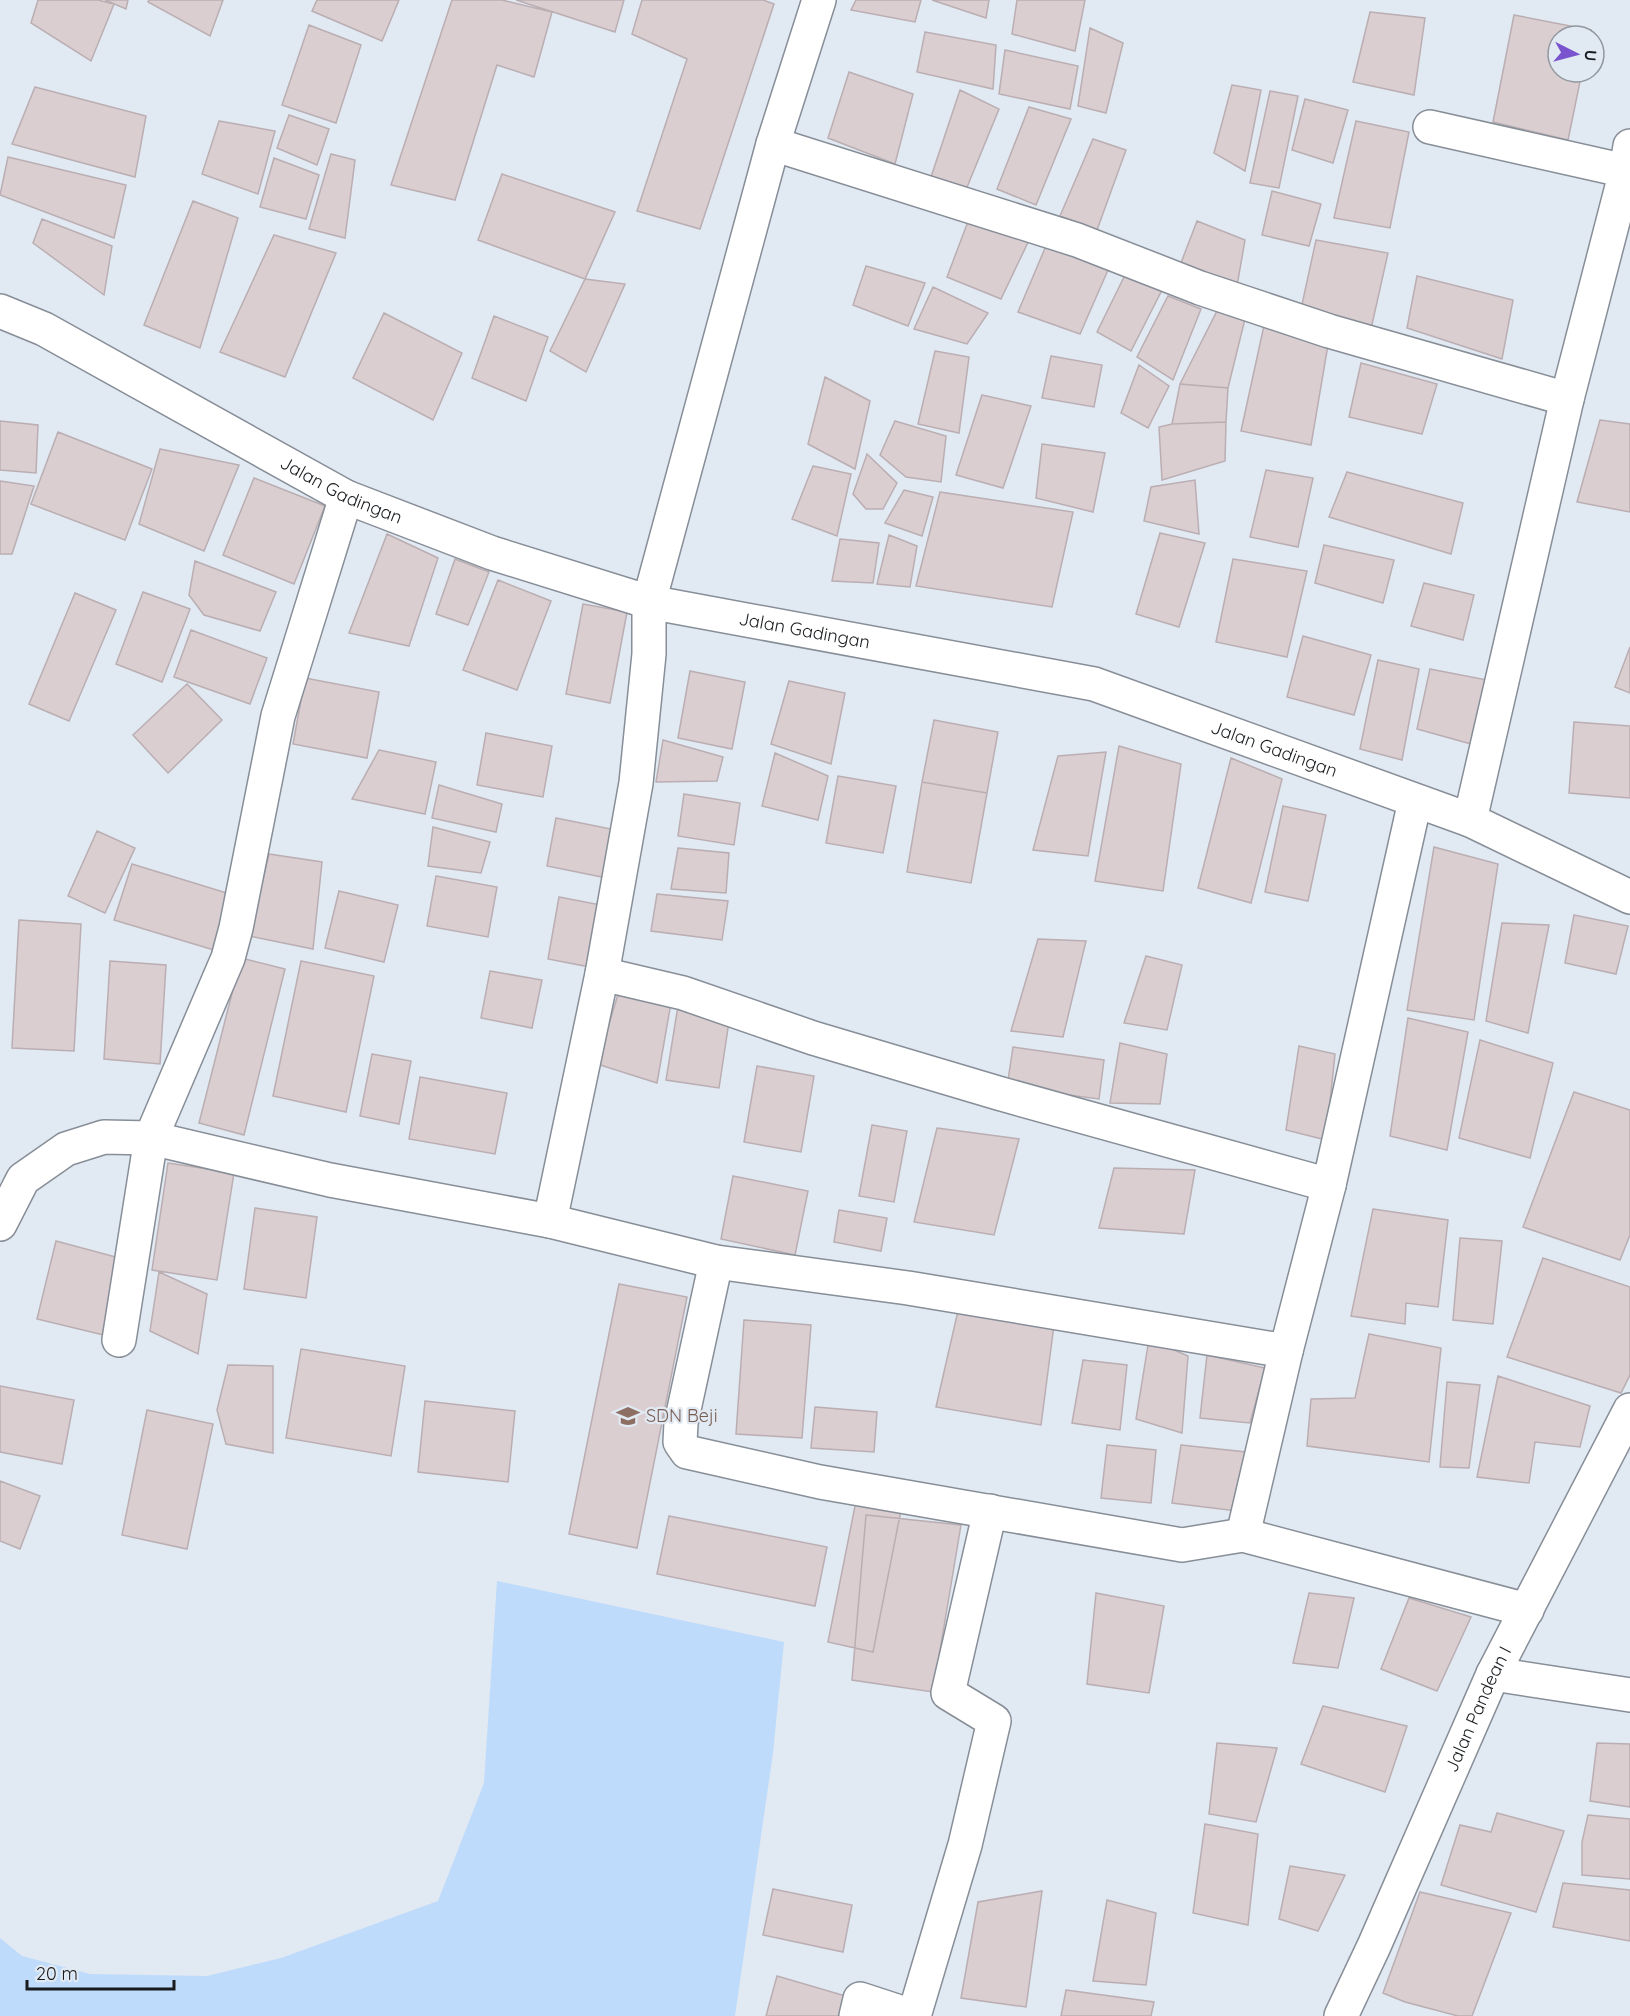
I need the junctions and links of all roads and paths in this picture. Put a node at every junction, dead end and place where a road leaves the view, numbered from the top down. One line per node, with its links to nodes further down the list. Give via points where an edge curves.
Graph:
1 (819, 0): 3 (street)
2 (1430, 127): 4 (street)
3 (773, 144): 6 (street, via 1077,240 1200,288 1329,331); 8 (street)
4 (1628, 159): 6 (street)
5 (0, 310): 7 (street, Jalan Gadingan, via 44,329)
6 (1567, 399): 10 (street)
7 (346, 497): 8 (street, Jalan Gadingan, via 492,552); 13 (street, via 278,716 228,958)
8 (648, 602): 9 (street, Jalan Gadingan, via 1094,684); 12 (street, via 649,654 636,783)
9 (1415, 801): 10 (street, Jalan Gadingan); 14 (street)
10 (1470, 820): 11 (street, Jalan Gadingan)
11 (1630, 897)
12 (602, 974): 14 (street, via 683,993 813,1038 998,1093); 15 (street)
13 (151, 1138): 15 (street, via 330,1180); 16 (street, via 104,1137 66,1149 23,1179); 18 (street)
14 (1329, 1185): 19 (street)
15 (550, 1221): 17 (street)
16 (0, 1224)
17 (716, 1262): 19 (street, via 908,1288); 21 (street, via 681,1423 680,1442 687,1452 820,1482)
18 (119, 1340)
19 (1286, 1351): 22 (street)
20 (1630, 1410): 23 (street, Jalan Pandean I)
21 (990, 1511): 22 (street, via 1182,1545); 27 (street, via 948,1693 994,1721 965,1845)
22 (1243, 1535): 23 (street)
23 (1527, 1610): 24 (street, Jalan Pandean I)
24 (1493, 1674): 25 (street); 28 (street, Jalan Pandean I)
25 (1630, 1695)
26 (856, 2016): 27 (street, via 860,1999)
27 (913, 2016)
28 (1341, 2016)

